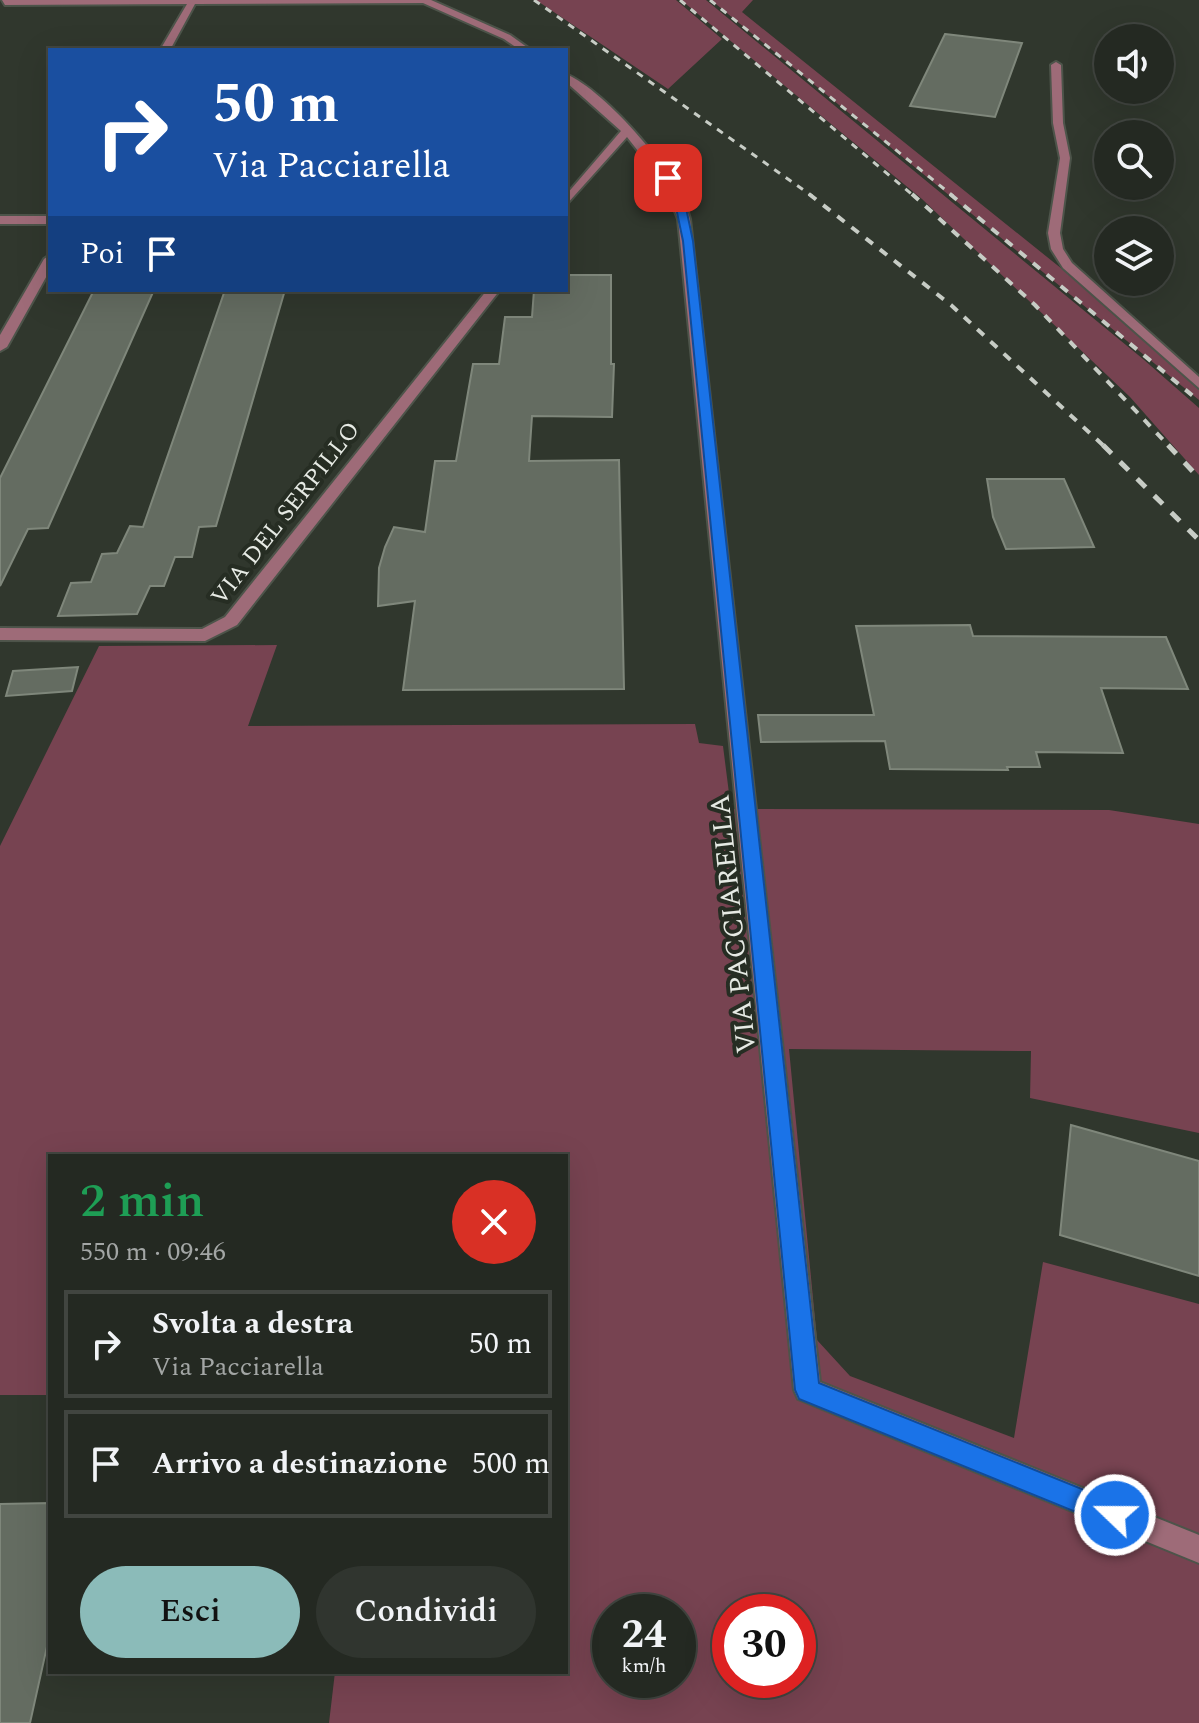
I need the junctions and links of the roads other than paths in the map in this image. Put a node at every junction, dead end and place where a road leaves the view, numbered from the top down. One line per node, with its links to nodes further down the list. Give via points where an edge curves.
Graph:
1 (425, 0): 3 (street); 5 (street)
2 (4, 2): 3 (street)
3 (192, 2): 4 (street)
4 (166, 48)
5 (523, 48)
6 (1056, 65): 15 (street, via 1065,158 1054,233 1057,249 1067,265)
7 (568, 79): 8 (street, VIA PACCIARELLA)
8 (626, 131): 9 (street); 17 (street, VIA PACCIARELLA, via 668,178 688,241 807,1390)
9 (568, 200)
10 (0, 220): 11 (street)
11 (48, 220)
12 (48, 263): 14 (street)
13 (492, 292): 16 (street, VIA DEL SERPILLO, via 219,630 205,635)
14 (0, 347)
15 (1199, 384)
16 (0, 634)
17 (1199, 1549)

